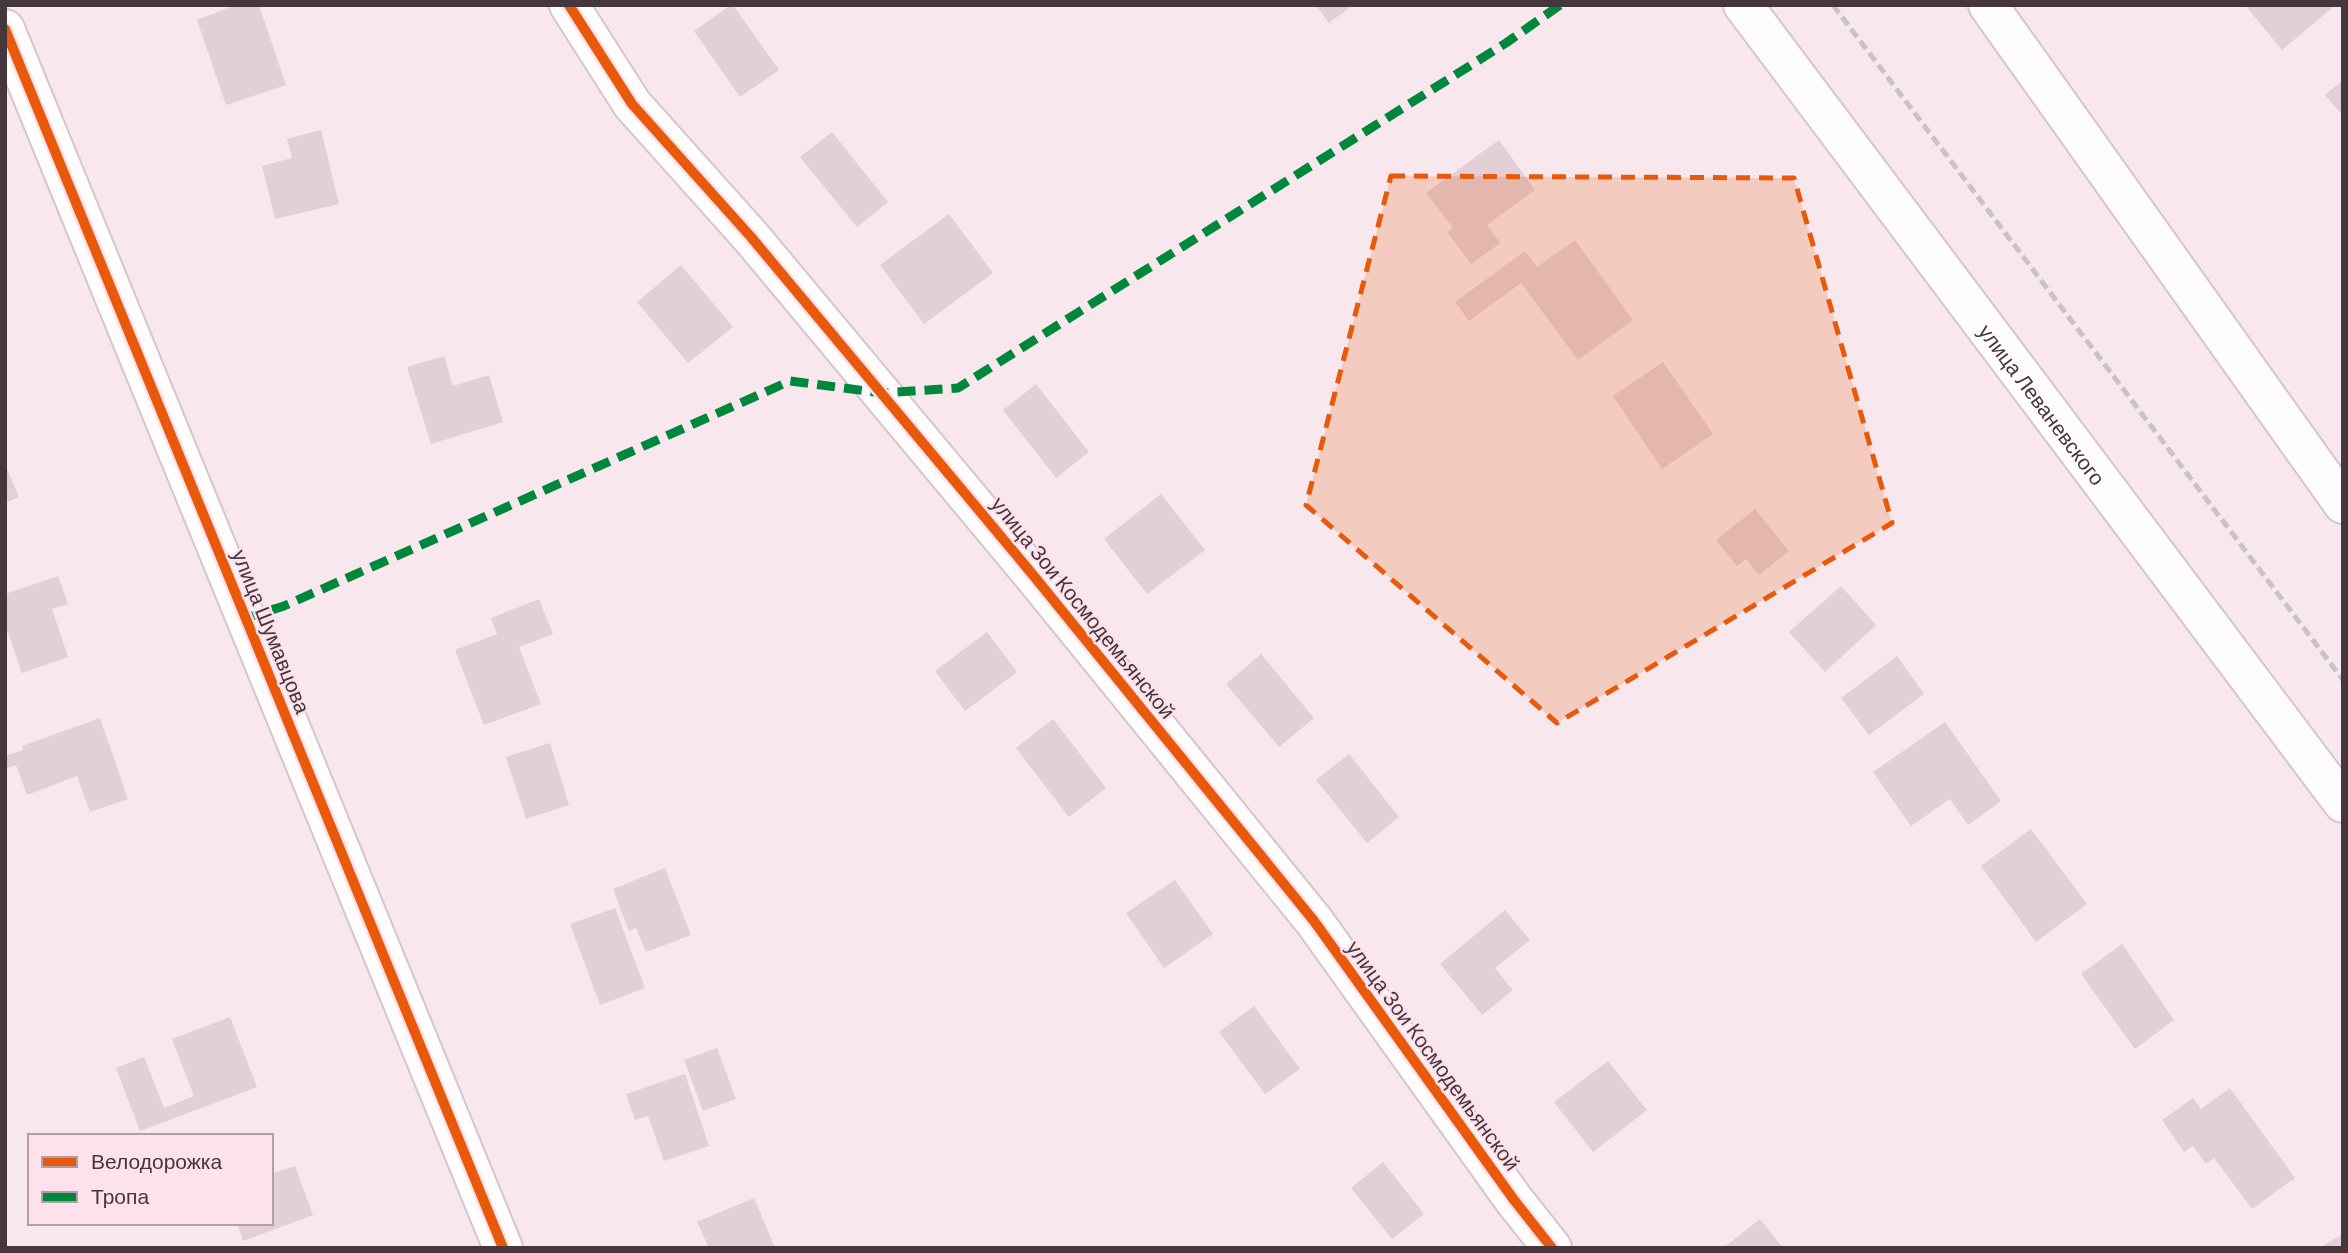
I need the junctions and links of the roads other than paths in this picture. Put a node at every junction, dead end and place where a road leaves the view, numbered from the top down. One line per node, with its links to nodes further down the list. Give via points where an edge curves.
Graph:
1 (569, 5): 8 (street, улица Зои Космодемьянской, via 632,104 751,237 1314,921)
2 (1743, 5): 6 (street, улица Леваневского)
3 (1988, 5): 5 (street)
4 (5, 29): 7 (street, улица Шумавцова)
5 (2343, 504)
6 (2343, 803)
7 (503, 1248)
8 (1552, 1248)

